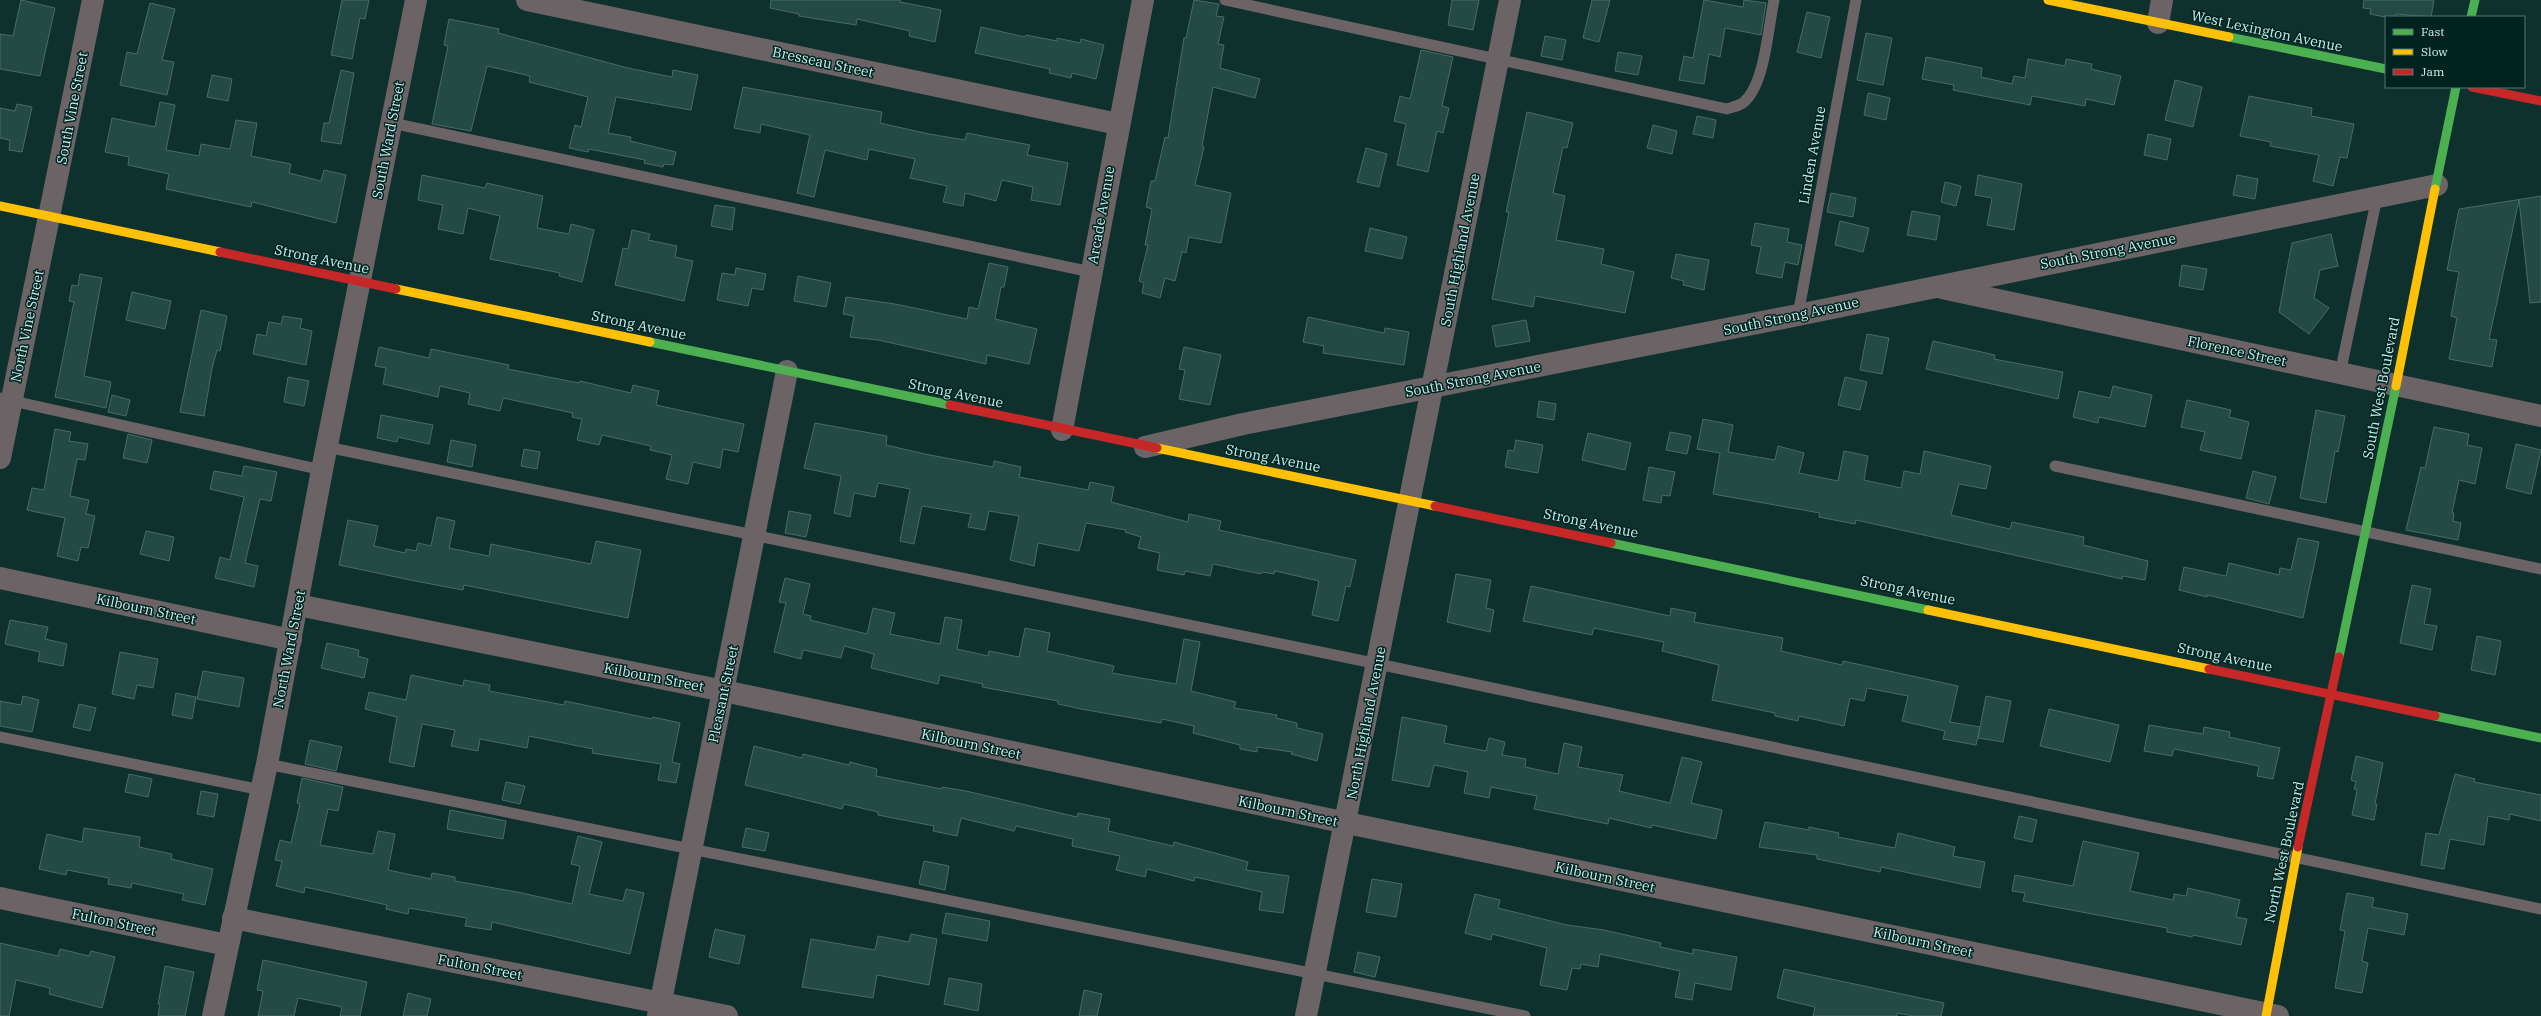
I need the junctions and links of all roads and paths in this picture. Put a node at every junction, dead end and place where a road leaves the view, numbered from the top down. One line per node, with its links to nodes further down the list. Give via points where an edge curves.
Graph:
1 (93, 0): 24 (street, South Vine Street)
2 (416, 0): 19 (street, South Ward Street)
3 (527, 0): 20 (street, Bresseau Street)
4 (1143, 0): 20 (street, Arcade Avenue)
5 (1224, 0): 14 (lane)
6 (1510, 0): 14 (street, South Highland Avenue)
7 (1774, 0): 14 (lane, via 1759,79 1743,104 1727,109)
8 (1856, 0): 28 (lane, Linden Avenue)
9 (2048, 0): 13 (street, West Lexington Avenue)
10 (2162, 0): 13 (street)
11 (2475, 0): 12 (street)
12 (2471, 16)
13 (2158, 23): 15 (street, West Lexington Avenue)
14 (1498, 58): 32 (street, South Highland Avenue)
15 (2385, 69)
16 (2456, 88): 21 (street, South West Boulevard)
17 (2477, 88): 18 (street)
18 (2541, 101)
19 (392, 123): 25 (lane); 26 (street, South Ward Street)
20 (1118, 124): 25 (street, Arcade Avenue)
21 (2437, 185): 22 (street, South Strong Avenue); 31 (street, South West Boulevard)
22 (2377, 197): 27 (street, South Strong Avenue); 30 (lane)
23 (0, 206): 24 (street, Strong Avenue)
24 (50, 217): 26 (street, Strong Avenue); 33 (street, North Vine Street)
25 (1091, 272): 35 (street, Arcade Avenue)
26 (360, 281): 29 (street, Strong Avenue); 36 (street, North Ward Street)
27 (1933, 286): 28 (street, South Strong Avenue); 30 (street, Florence Street)
28 (1798, 315): 32 (street, South Strong Avenue)
29 (787, 371): 35 (street, Strong Avenue); 43 (street, Pleasant Street)
30 (2340, 374): 31 (street, Florence Street)
31 (2395, 386): 34 (street, Florence Street); 42 (street, South West Boulevard)
32 (1432, 387): 37 (street, South Strong Avenue, via 1243,424); 41 (street, South Highland Avenue)
33 (6, 399): 38 (street, North Vine Street); 40 (lane)
34 (2541, 416)
35 (1062, 430): 37 (street, Strong Avenue)
36 (327, 447): 40 (street, North Ward Street); 43 (lane)
37 (1145, 447): 41 (street, Strong Avenue)
38 (0, 458)
39 (2055, 466): 42 (lane)
40 (322, 470): 46 (street, North Ward Street)
41 (1410, 500): 48 (street, North Highland Avenue); 50 (street, Strong Avenue)
42 (2366, 533): 44 (lane); 50 (street, South West Boulevard)
43 (755, 536): 48 (lane); 49 (street, Pleasant Street)
44 (2541, 569)
45 (0, 578): 47 (street, Kilbourn Street)
46 (298, 605): 47 (street, North Ward Street); 49 (street, Kilbourn Street)
47 (291, 640): 53 (street, North Ward Street)
48 (1378, 664): 55 (street, North Highland Avenue); 57 (lane)
49 (724, 691): 55 (street, Kilbourn Street); 56 (street, Pleasant Street)
50 (2332, 695): 52 (street, Strong Avenue); 57 (street, North West Boulevard)
51 (0, 737): 54 (lane)
52 (2541, 738)
53 (267, 764): 54 (street, North Ward Street); 56 (lane)
54 (261, 790): 60 (street, North Ward Street)
55 (1347, 823): 62 (street, North Highland Avenue); 64 (street, Kilbourn Street)
56 (690, 848): 62 (lane); 63 (street, Pleasant Street)
57 (2296, 858): 59 (lane); 64 (street, North West Boulevard)
58 (0, 898): 61 (street, Fulton Street)
59 (2541, 909)
60 (233, 918): 61 (street, North Ward Street); 63 (street, Fulton Street)
61 (227, 945): 65 (street, North Ward Street)
62 (1315, 974): 67 (street, North Highland Avenue); 68 (lane)
63 (660, 1010): 66 (street, Fulton Street)
64 (2270, 1015)
65 (213, 1016)
66 (726, 1016)
67 (1306, 1016)
68 (1525, 1016)

